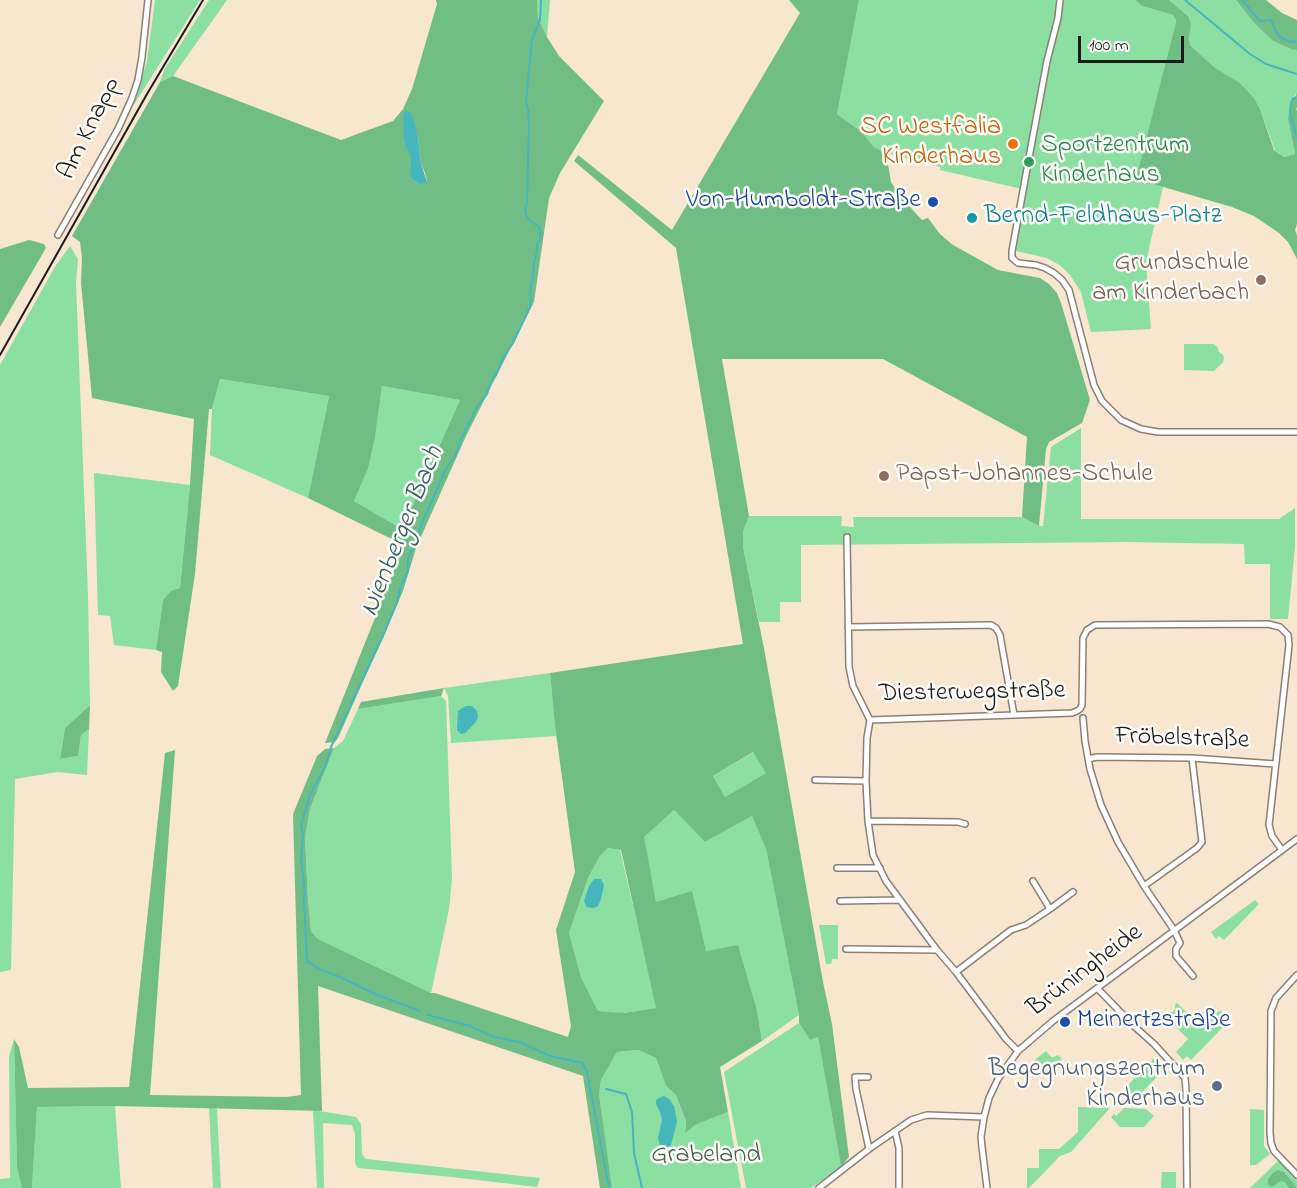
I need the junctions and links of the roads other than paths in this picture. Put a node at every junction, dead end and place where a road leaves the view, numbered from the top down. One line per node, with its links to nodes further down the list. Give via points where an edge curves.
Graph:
1 (148, 0): 3 (street, Am Knapp, via 142,57 132,98)
2 (1060, 0): 4 (street, via 1012,258 1054,273 1069,290 1094,385 1102,401 1121,420 1158,432)
3 (58, 235)
4 (1297, 432)
5 (847, 537): 6 (street, Diesterwegstraße)
6 (848, 627): 7 (street, via 991,625 1000,634); 9 (street, Diesterwegstraße, via 850,675)
7 (1014, 715): 9 (street, Diesterwegstraße); 12 (street, Diesterwegstraße, via 1072,713 1080,709 1083,638 1092,626 1268,624 1280,627 1288,635 1289,645)
8 (1083, 718): 11 (street)
9 (870, 720): 14 (street)
10 (1192, 758): 11 (street, Fröbelstraße); 12 (street, Fröbelstraße); 22 (street, via 1202,842)
11 (1088, 759): 22 (street, via 1101,805)
12 (1275, 764): 18 (street, via 1269,825)
13 (815, 780): 14 (street)
14 (866, 781): 15 (street)
15 (868, 821): 16 (street); 20 (street, via 873,855)
16 (965, 824)
17 (1297, 840): 18 (street, Brüningheide)
18 (1282, 850): 27 (street, Brüningheide)
19 (837, 868): 20 (street)
20 (880, 868): 24 (street)
21 (1033, 881): 26 (street)
22 (1144, 886): 27 (street)
23 (1073, 892): 26 (street)
24 (900, 900): 25 (street); 29 (street)
25 (840, 901)
26 (1050, 909): 30 (street, via 1011,930)
27 (1174, 930): 32 (street, via 1180,943 1176,956); 33 (street, Brüningheide)
28 (846, 950): 29 (street)
29 (937, 950): 30 (street)
30 (956, 972): 34 (street)
31 (1297, 975): 39 (street, via 1272,1008 1270,1121 1274,1151)
32 (1192, 976)
33 (1097, 988): 34 (street, Brüningheide); 43 (street, via 1185,1078)
34 (1018, 1051): 36 (street, Brüningheide, via 998,1079)
35 (868, 1077): 38 (street, via 855,1077)
36 (984, 1117): 37 (street, via 927,1115); 42 (street, Brüningheide, via 982,1147)
37 (895, 1131): 38 (street); 41 (street)
38 (869, 1149): 40 (street)
39 (1297, 1175)
40 (819, 1188)
41 (899, 1188)
42 (987, 1188)
43 (1187, 1188)

